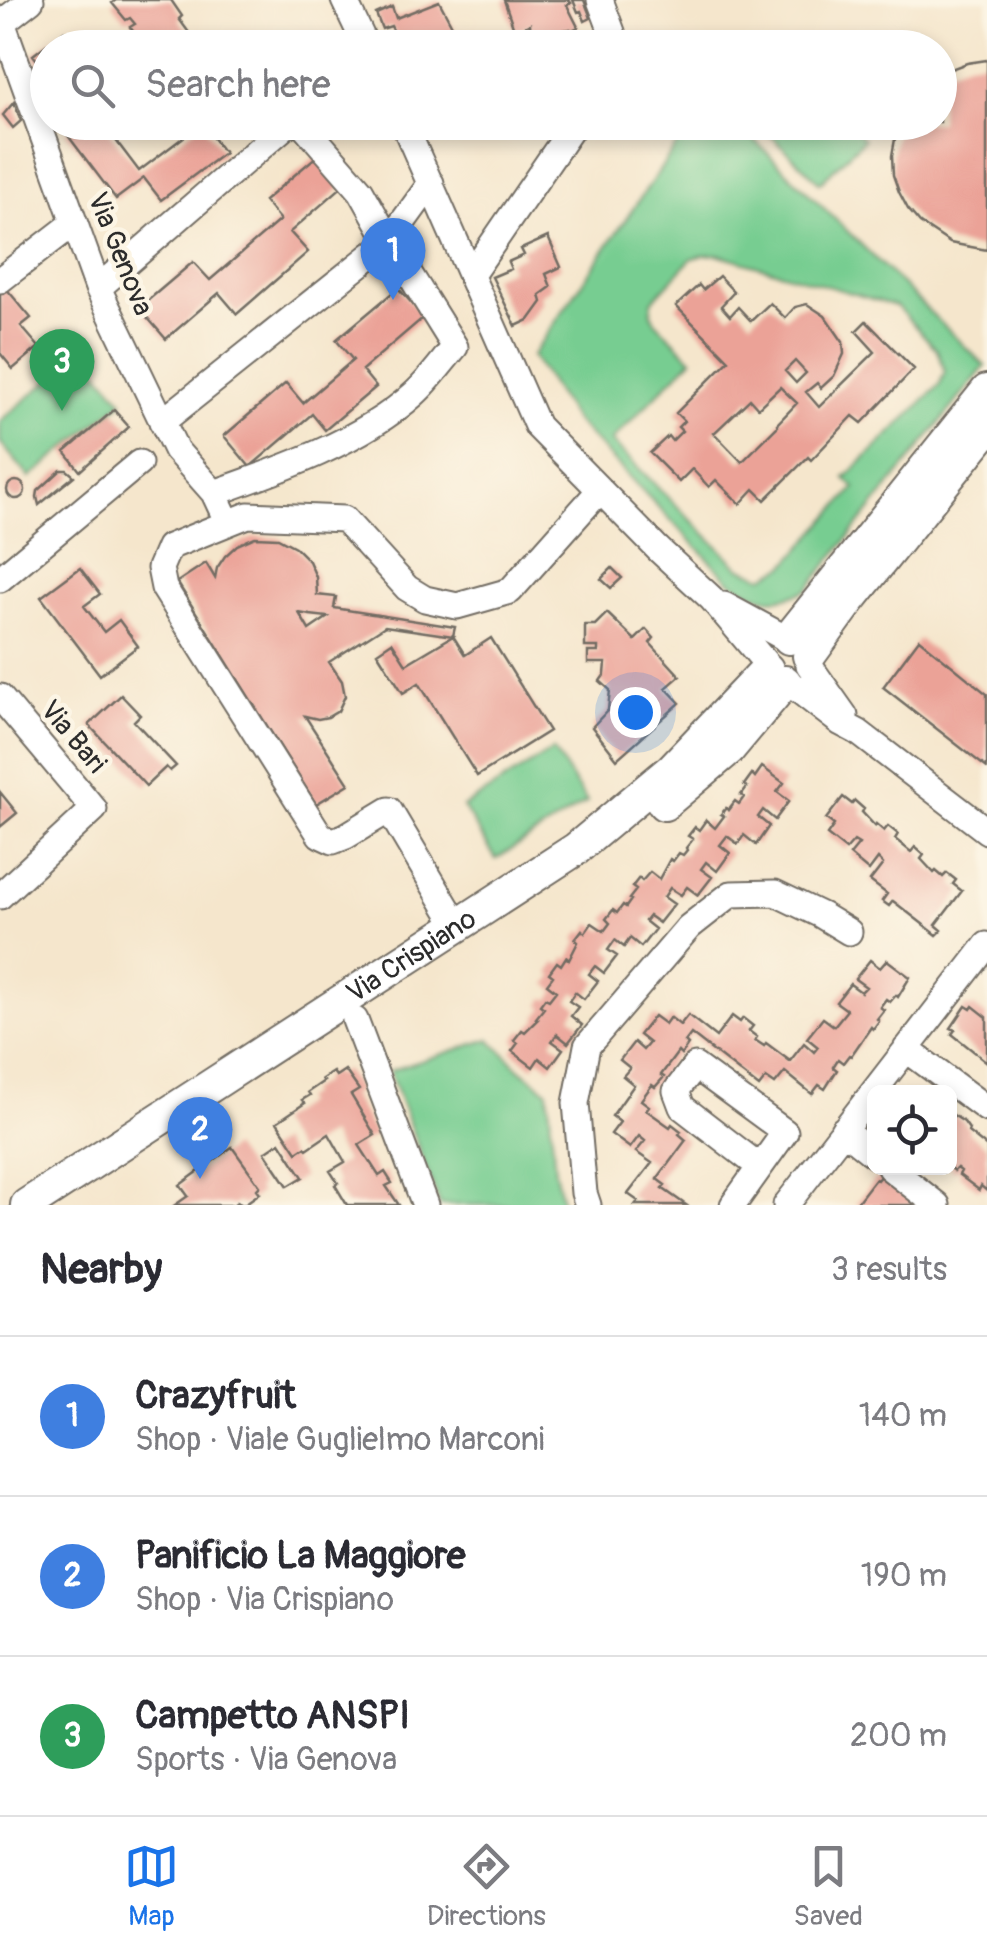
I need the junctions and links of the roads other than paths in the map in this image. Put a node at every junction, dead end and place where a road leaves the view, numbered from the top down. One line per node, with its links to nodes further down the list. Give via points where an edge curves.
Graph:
1 (344, 0): 5 (street)
2 (600, 0): 6 (street)
3 (24, 2): 4 (street)
4 (1, 23): 7 (street, Via Genova)
5 (358, 30)
6 (611, 30)
7 (30, 102)
8 (44, 140): 14 (street, Via Genova)
9 (269, 140): 18 (street)
10 (317, 140): 15 (street, via 361,191)
11 (411, 140): 13 (street)
12 (564, 140): 16 (street)
13 (431, 183): 15 (street); 16 (street)
14 (74, 223): 17 (street); 18 (street, Via Genova)
15 (388, 241): 20 (street); 24 (street, via 455,347 415,393 377,422 291,466)
16 (471, 275): 23 (street, via 537,426)
17 (0, 280)
18 (98, 288): 20 (street, Via Genova)
19 (987, 391): 27 (main road, Via Crispiano)
20 (162, 422): 24 (street, Via Genova, via 176,450)
21 (987, 430): 27 (main road, Via Crispiano, via 849,602)
22 (138, 463): 26 (street)
23 (600, 490): 25 (street, via 510,591 457,606 406,588 344,519 248,515); 27 (street)
24 (214, 493): 25 (street, Via Genova)
25 (228, 523): 31 (street, via 169,547 160,568 164,588 320,834 346,836 389,810)
26 (0, 579)
27 (787, 662): 29 (street, via 858,732); 31 (main road, Via Crispiano, via 576,850); 34 (main road, Via Crispiano, via 730,748 636,828)
28 (0, 697): 30 (street, Via Bari, via 94,809)
29 (987, 831)
30 (0, 896)
31 (458, 926): 42 (main road, Via Crispiano)
32 (849, 932): 45 (street, via 775,893 731,894 689,927 587,1046 576,1103)
33 (987, 944): 35 (street)
34 (355, 1020): 43 (main road, Via Crispiano); 44 (street)
35 (906, 1050): 36 (street); 37 (street)
36 (987, 1109)
37 (843, 1130): 38 (street); 46 (street)
38 (867, 1149)
39 (760, 1167): 41 (street)
40 (899, 1175): 47 (street)
41 (735, 1204)
42 (26, 1205)
43 (61, 1205)
44 (425, 1205)
45 (588, 1205)
46 (786, 1205)
47 (937, 1205)

